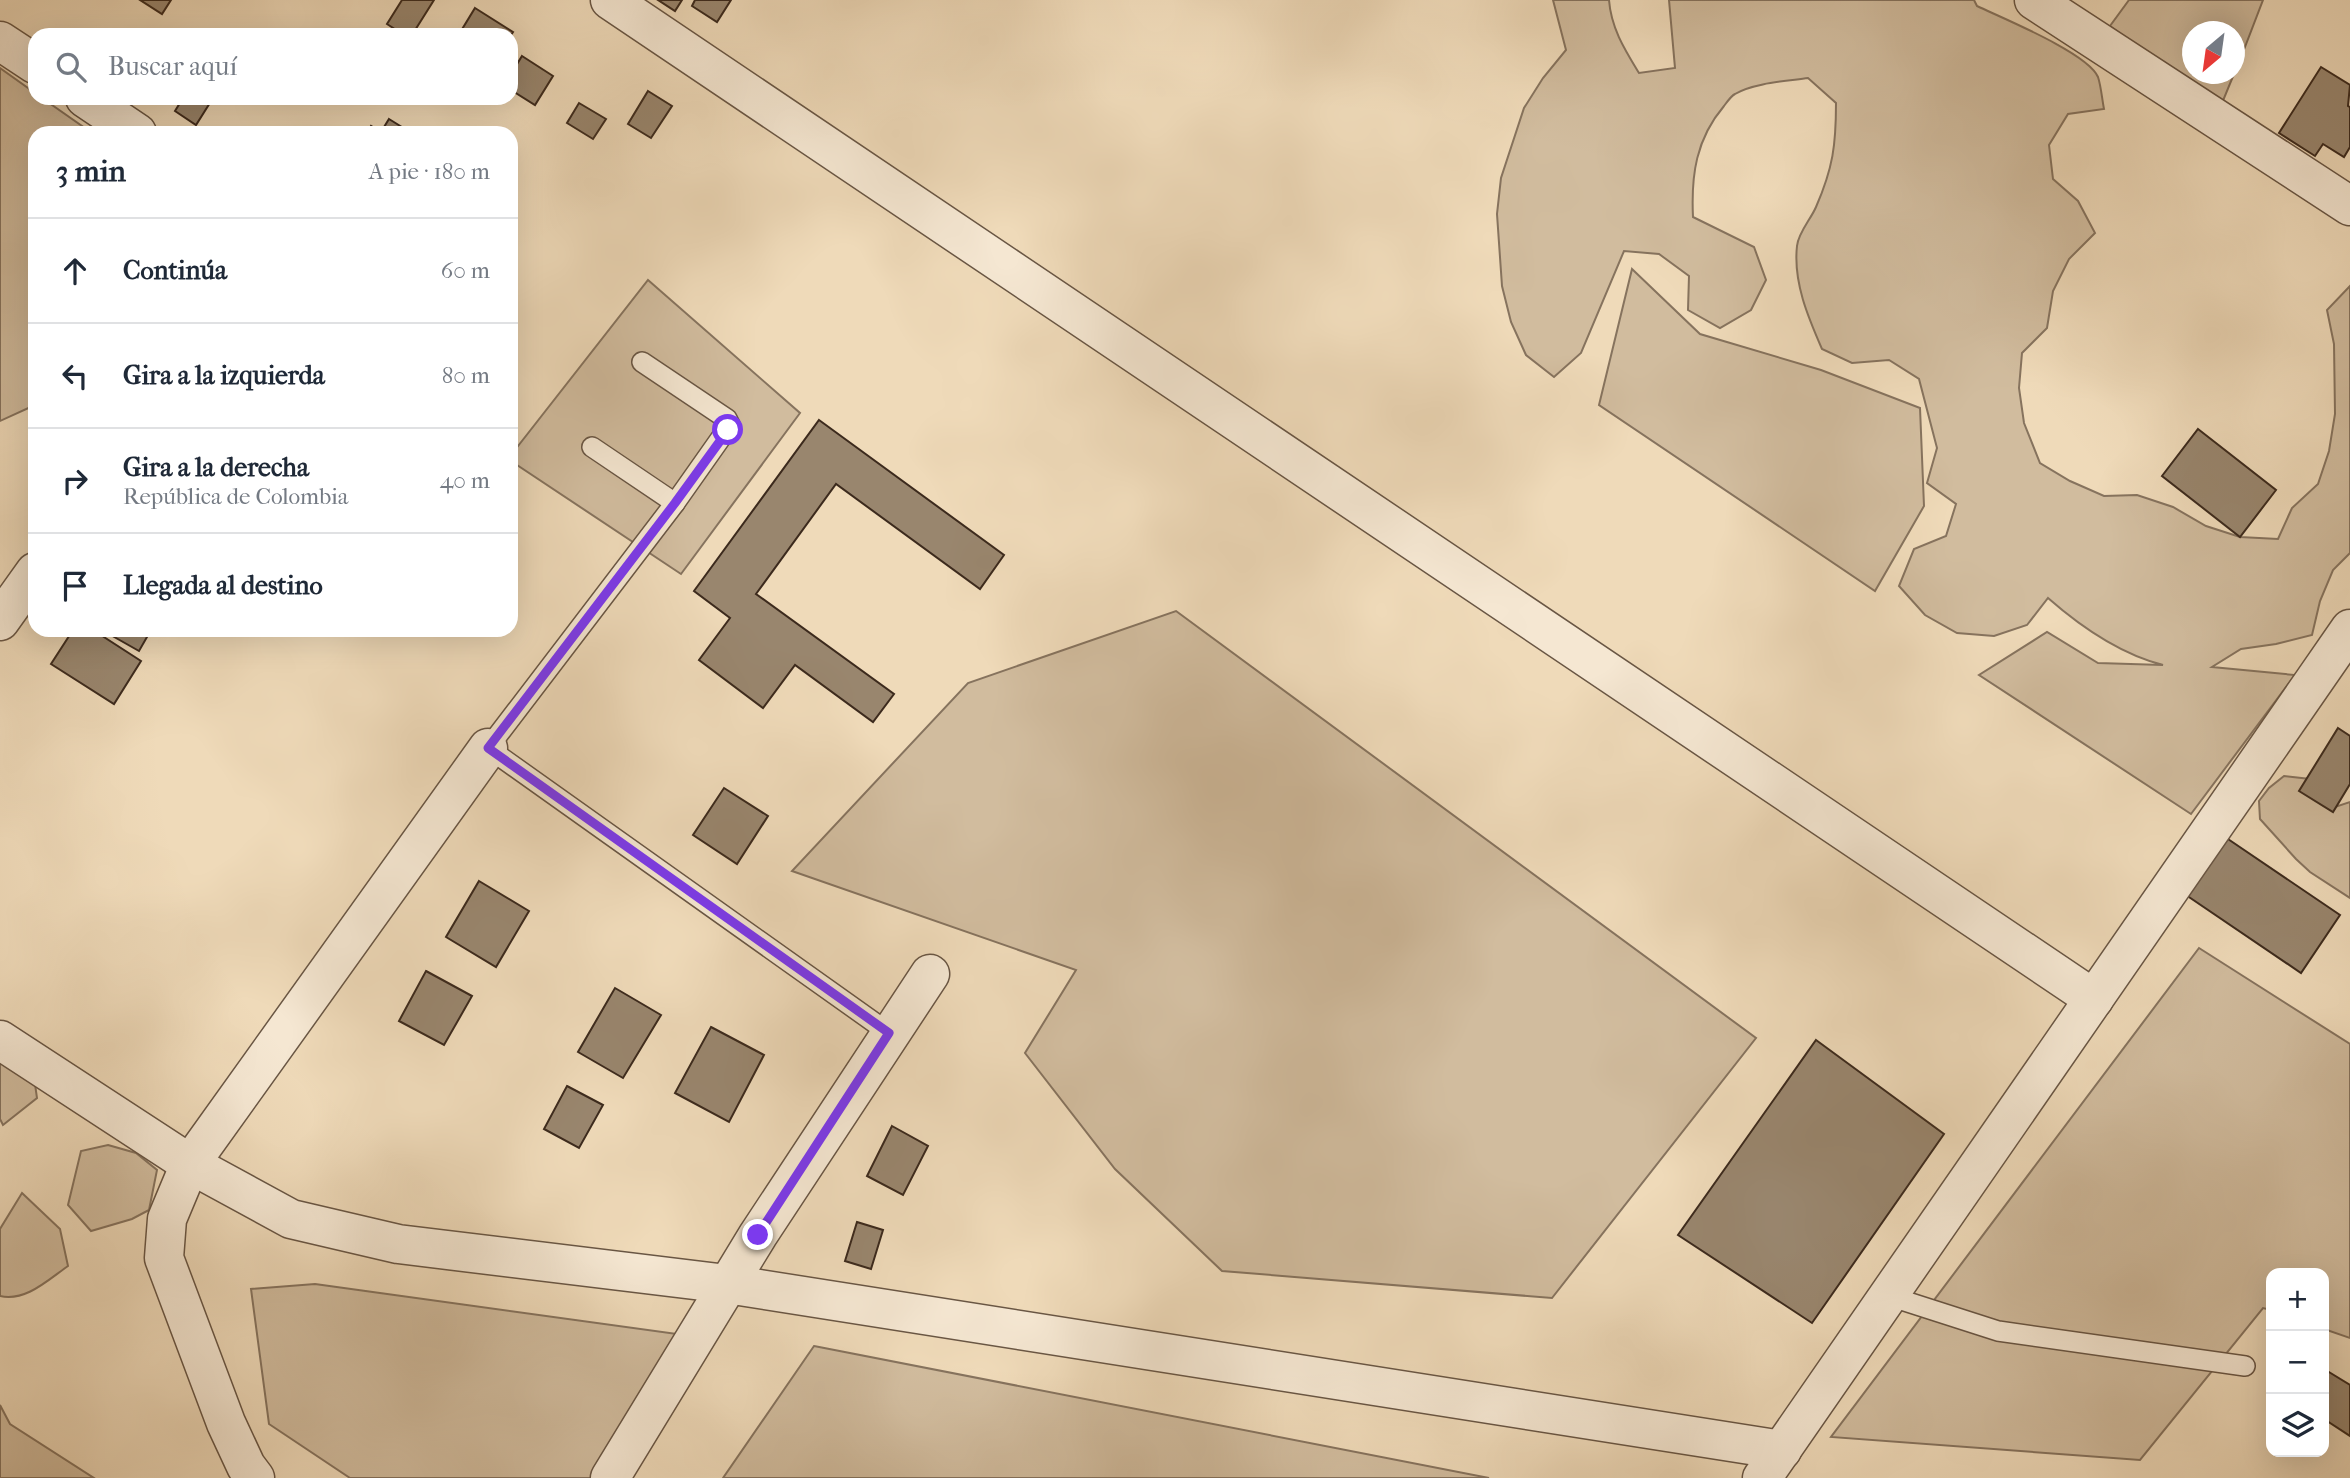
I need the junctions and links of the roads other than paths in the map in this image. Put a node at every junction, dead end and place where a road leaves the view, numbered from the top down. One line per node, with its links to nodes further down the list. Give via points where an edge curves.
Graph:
1 (610, 0): 16 (street)
2 (2060, 7): 7 (street)
3 (0, 41): 4 (street)
4 (28, 59)
5 (95, 105): 6 (street)
6 (127, 126)
7 (2350, 206)
8 (642, 362): 10 (lane, via 730,425)
9 (592, 447): 10 (lane)
10 (675, 503): 14 (lane)
11 (28, 582): 12 (street)
12 (0, 621)
13 (2350, 629): 16 (street)
14 (488, 748): 17 (lane); 19 (street)
15 (930, 974): 17 (street)
16 (2094, 999): 21 (street)
17 (889, 1033): 20 (street)
18 (0, 1040): 19 (street)
19 (190, 1164): 20 (street, via 291,1219 398,1244); 24 (street, via 167,1219 164,1258 226,1423)
20 (727, 1284): 23 (street); 25 (street)
21 (1889, 1296): 22 (lane, via 1998,1331); 23 (street)
22 (2245, 1366)
23 (1772, 1464)
24 (255, 1478)
25 (610, 1478)

